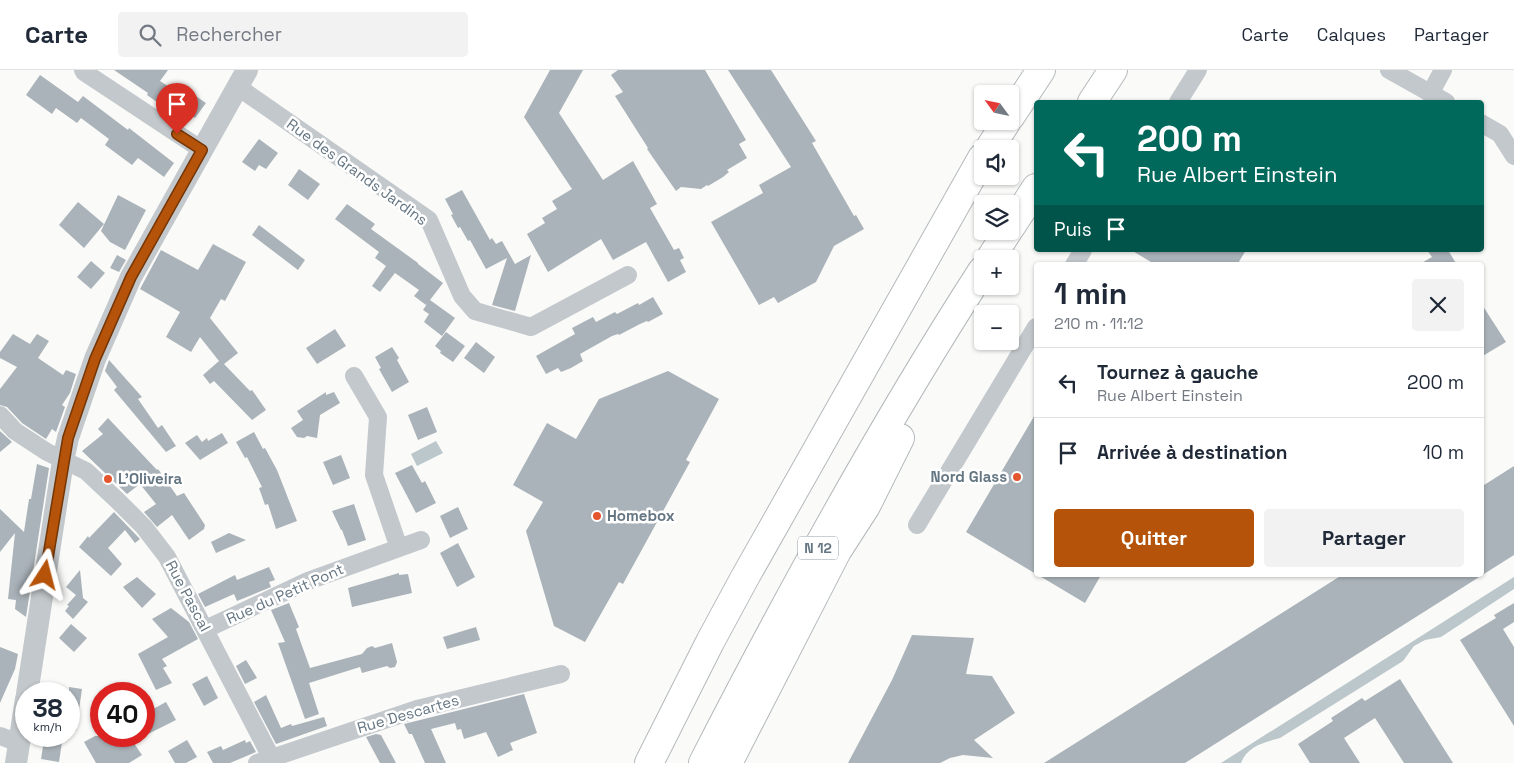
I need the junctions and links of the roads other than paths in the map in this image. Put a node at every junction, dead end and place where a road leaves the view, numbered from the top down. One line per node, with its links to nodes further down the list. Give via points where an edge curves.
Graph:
1 (83, 70): 14 (street)
2 (1041, 70): 12 (highway)
3 (1113, 70): 9 (highway)
4 (1198, 70): 10 (street)
5 (1389, 70): 8 (street)
6 (1443, 70): 8 (street)
7 (243, 78): 14 (street); 19 (street, Rue des Grands Jardins, via 429,220 462,296 475,311 531,327)
8 (1430, 94): 11 (street)
9 (1093, 100)
10 (1179, 100)
11 (1442, 100)
12 (1019, 103)
13 (1484, 125): 15 (street, via 1500,134)
14 (202, 150): 25 (street, via 131,277 95,359)
15 (1514, 156)
16 (974, 172): 29 (highway)
17 (1034, 191): 18 (highway)
18 (1019, 214)
19 (628, 275)
20 (974, 284): 22 (highway, N 12)
21 (1034, 331): 26 (street)
22 (940, 337): 36 (highway, N 12, via 772,630); 37 (highway, via 925,387 866,506 837,551)
23 (354, 376): 28 (street, via 378,417 374,475)
24 (0, 415): 25 (street, Rue Pascal, via 15,431)
25 (63, 461): 30 (street, Rue Pascal, via 86,471 144,527 167,558); 32 (street)
26 (917, 525)
27 (421, 540): 28 (street, Rue du Petit Pont)
28 (399, 548): 30 (street, Rue du Petit Pont, via 308,581)
29 (744, 579): 34 (highway, via 716,602); 35 (highway)
30 (206, 629): 33 (street, Rue Pascal)
31 (561, 674): 33 (street, Rue Descartes, via 417,709)
32 (29, 682)
33 (267, 761)
34 (631, 763)
35 (649, 763)
36 (703, 763)
37 (728, 763)

